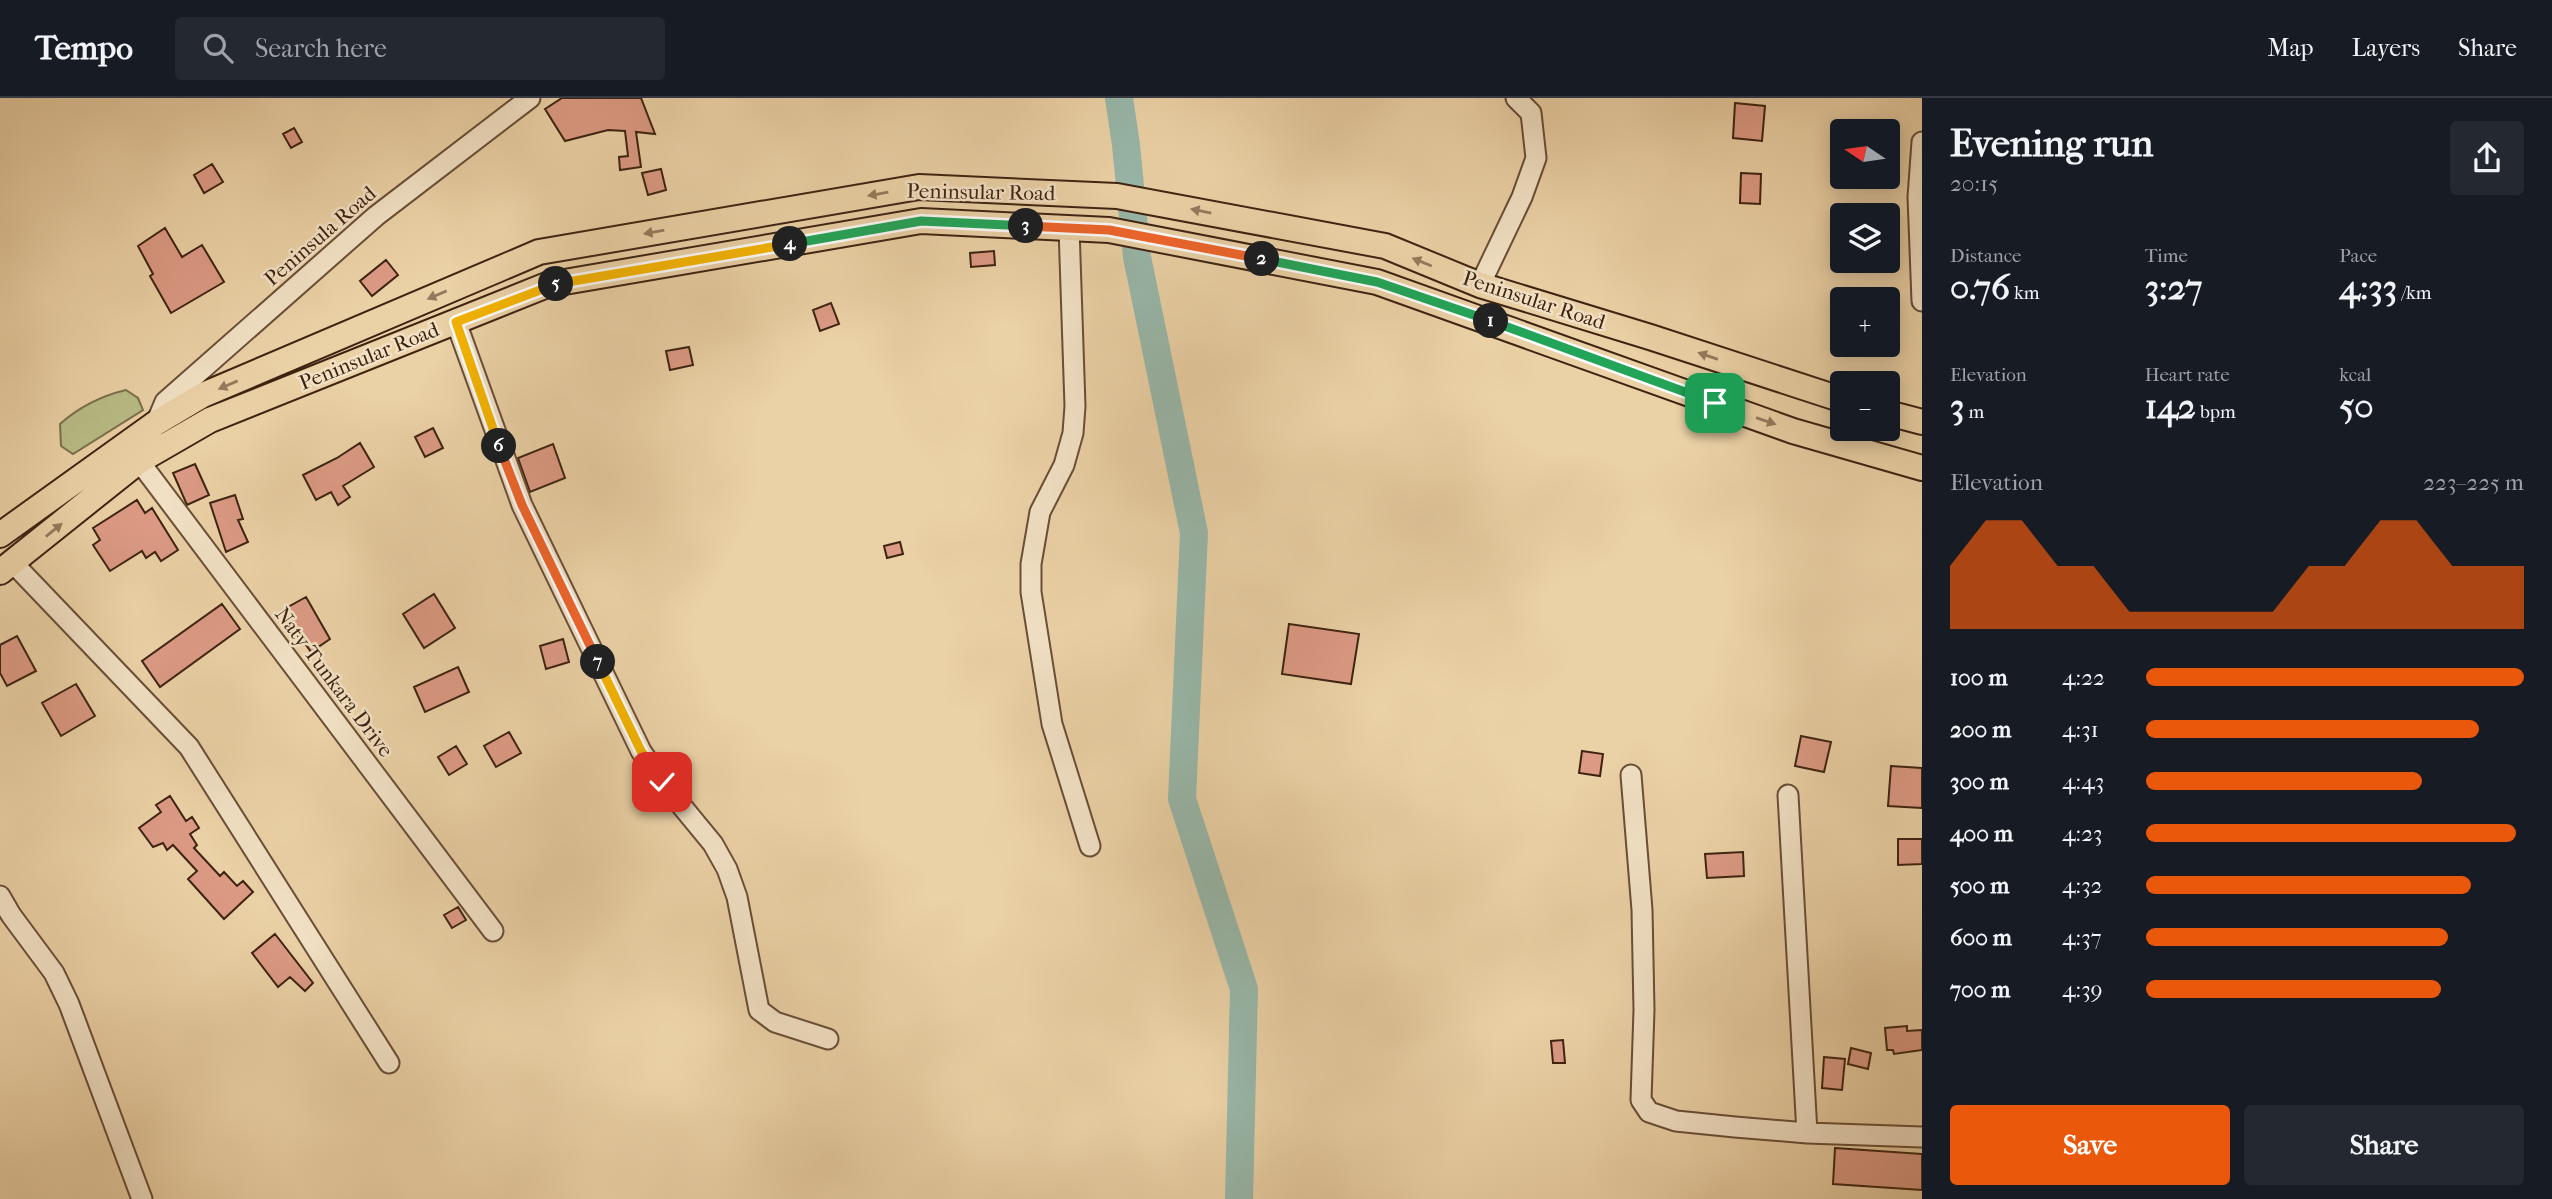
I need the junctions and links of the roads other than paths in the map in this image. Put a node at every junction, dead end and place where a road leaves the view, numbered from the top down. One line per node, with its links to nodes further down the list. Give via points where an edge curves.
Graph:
1 (530, 98): 9 (street, Peninsula Road, via 376,216)
2 (1517, 98): 5 (street, via 1531,113 1536,158)
3 (1922, 142): 6 (street, via 1918,197)
4 (1069, 228): 7 (main road, Peninsular Road, via 921,221 547,285); 13 (main road, Peninsular Road, one-way to 13, via 1109,230 1377,282 1793,431); 19 (street, via 1075,406 1068,452 1040,512 1031,592 1052,724)
5 (1480, 285): 8 (main road, Peninsular Road, one-way to 5); 9 (main road, Peninsular Road, one-way to 9, via 1385,246 1169,205 1117,197 919,187 539,252)
6 (1922, 301)
7 (456, 322): 12 (main road, Peninsular Road, via 210,420); 22 (street, via 522,505 641,751 727,869 737,897 759,1010 775,1022)
8 (1830, 396)
9 (161, 413): 14 (street, Peninsula Road); 15 (main road, Peninsular Road)
10 (1900, 416): 11 (main road)
11 (1922, 422)
12 (139, 461): 16 (main road, Peninsular Road, one-way to 12); 21 (street, Naty Tunkara Drive)
13 (1922, 468)
14 (0, 521)
15 (0, 535)
16 (7, 568): 23 (street, via 188,747)
17 (1631, 775): 24 (street, via 1642,910 1641,1100 1649,1112 1676,1121)
18 (1787, 795): 24 (street)
19 (1090, 846)
20 (0, 896): 26 (street, via 54,974 69,1004)
21 (493, 931)
22 (828, 1039)
23 (389, 1063)
24 (1807, 1133): 25 (street)
25 (1922, 1137)
26 (142, 1199)

